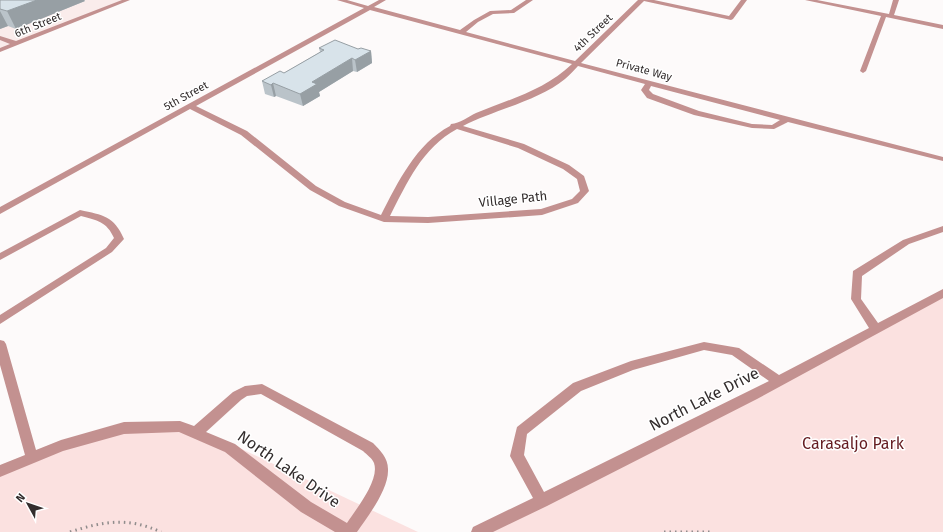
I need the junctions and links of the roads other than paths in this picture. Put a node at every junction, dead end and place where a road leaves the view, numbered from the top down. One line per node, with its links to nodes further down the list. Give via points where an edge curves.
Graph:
1 (127, 0): 15 (street, 6th Street)
2 (340, 0): 10 (street, Private Way)
3 (383, 0): 10 (street, 5th Street)
4 (530, 0): 13 (street, via 512,12 492,12)
5 (641, 0): 17 (street, 4th Street)
6 (646, 0): 7 (street, via 731,18)
7 (744, 0)
8 (808, 0): 11 (street)
9 (896, 0): 11 (street)
10 (369, 8): 13 (street, Private Way); 20 (street, 5th Street)
11 (887, 16): 12 (street); 18 (street)
12 (943, 27)
13 (462, 33): 17 (street, Private Way)
14 (0, 38): 15 (street)
15 (17, 44): 16 (street, 6th Street)
16 (0, 50)
17 (576, 63): 19 (street, Private Way); 22 (street, via 562,78 533,94)
18 (863, 71)
19 (649, 83): 21 (street, Private Way); 21 (street, via 645,90 650,96 697,113 752,126 774,127)
20 (190, 106): 24 (street, 5th Street); 25 (street, Village Path, via 244,133 313,188 342,204)
21 (787, 119): 23 (street, Private Way)
22 (454, 126): 25 (street, via 430,145 406,175); 25 (street, Village Path, via 521,146 566,166 581,178 585,191 575,201 542,212 428,220)
23 (943, 159)
24 (0, 211)
25 (384, 219)
26 (943, 229): 30 (street, via 906,242 857,274 856,299)
27 (0, 257): 29 (street, via 80,213 99,217 114,227 119,239 109,250)
28 (943, 293): 30 (street, North Lake Drive)
29 (0, 320)
30 (876, 329): 32 (street, North Lake Drive)
31 (0, 344): 34 (street)
32 (778, 381): 36 (street, North Lake Drive); 36 (street, via 735,351 704,346 631,366 577,387 522,431 517,456)
33 (196, 433): 34 (street, North Lake Drive, via 180,426 124,428 61,446); 37 (street, North Lake Drive, via 230,448 306,507); 37 (street, via 236,396 245,391 262,389 368,447 380,462 382,473 377,488)
34 (32, 458): 35 (street, North Lake Drive)
35 (0, 470)
36 (542, 501): 38 (street, North Lake Drive)
37 (349, 532)
38 (478, 532)

